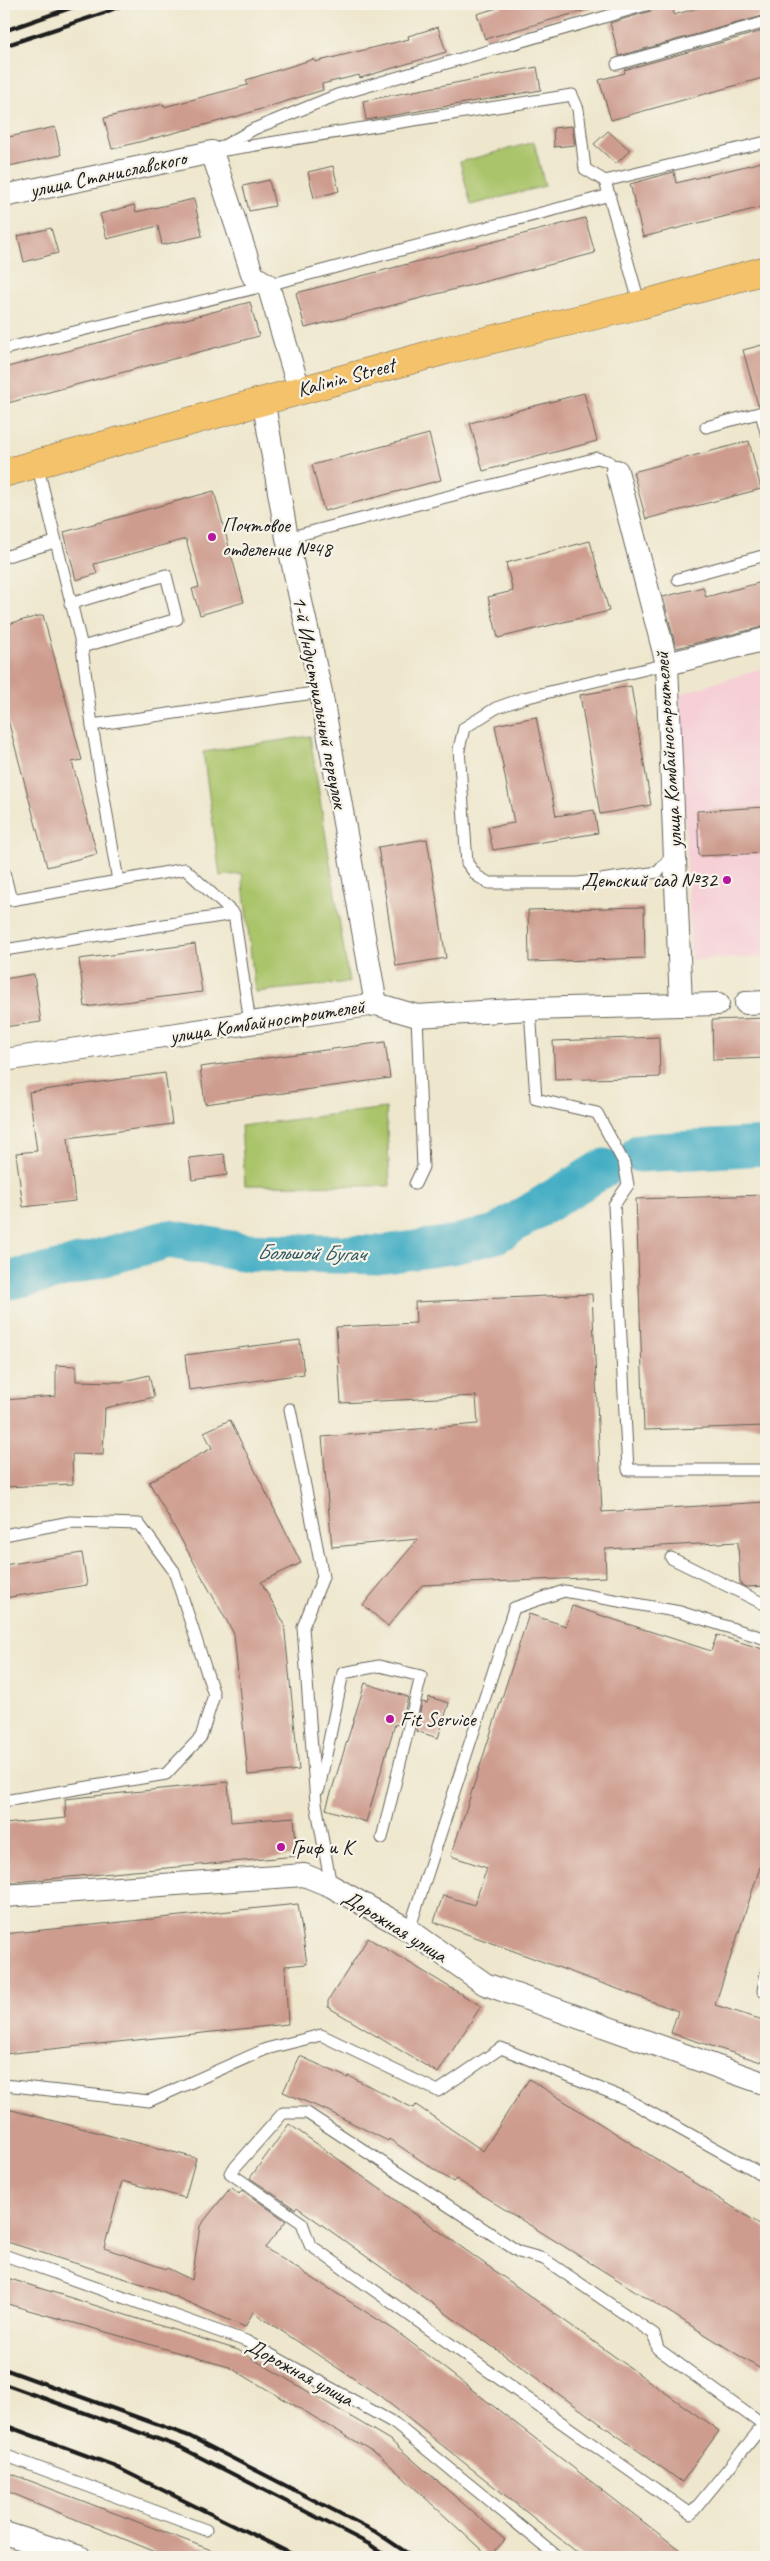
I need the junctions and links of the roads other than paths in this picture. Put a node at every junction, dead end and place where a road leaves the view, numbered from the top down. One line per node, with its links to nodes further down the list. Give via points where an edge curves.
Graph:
1 (649, 4): 5 (lane, via 337,95 254,129)
2 (766, 22): 3 (lane)
3 (617, 64)
4 (766, 142): 6 (lane)
5 (212, 152): 6 (lane, via 572,95 578,109 585,169); 7 (street, улица Станиславского); 11 (street, via 253,276)
6 (605, 181): 8 (lane)
7 (4, 196)
8 (610, 196): 11 (lane); 14 (lane)
9 (766, 262): 13 (main road, Kalinin Street)
10 (766, 270): 13 (main road, Kalinin Street)
11 (268, 284): 15 (lane); 16 (street)
12 (766, 286): 13 (main road, Kalinin Street)
13 (691, 292): 14 (main road, Kalinin Street)
14 (640, 305): 16 (main road, Kalinin Street)
15 (4, 349)
16 (299, 389): 17 (main road, Kalinin Street)
17 (263, 399): 21 (main road, Kalinin Street); 24 (street, 1-й Индустриальный переулок)
18 (763, 412): 19 (lane); 20 (lane)
19 (706, 427)
20 (766, 432)
21 (37, 464): 23 (main road, Kalinin Street); 25 (lane)
22 (617, 471): 24 (lane, via 608,461 597,458); 32 (street, улица Комбайностроителей)
23 (4, 473)
24 (287, 538): 33 (street, 1-й Индустриальный переулок)
25 (55, 542): 27 (lane); 29 (lane)
26 (766, 555): 28 (lane)
27 (4, 557)
28 (678, 579)
29 (70, 604): 31 (lane); 31 (lane, via 166,575 178,619)
30 (766, 639): 32 (street)
31 (82, 647): 34 (lane)
32 (667, 664): 35 (street, улица Комбайностроителей); 35 (lane, via 524,698 496,708 464,728 459,748 467,863 476,876 489,883 578,883 658,872)
33 (321, 692): 34 (lane); 40 (street, 1-й Индустриальный переулок)
34 (92, 725): 37 (lane)
35 (674, 851): 42 (street, улица Комбайностроителей)
36 (4, 872): 37 (lane, via 11,900)
37 (118, 881): 38 (lane, via 185,869)
38 (234, 914): 39 (lane); 45 (lane)
39 (4, 950)
40 (376, 1004): 44 (street, улица Комбайностроителей); 45 (street, улица Комбайностроителей)
41 (718, 1004): 42 (street, улица Комбайностроителей)
42 (680, 1005): 43 (street, улица Комбайностроителей)
43 (530, 1009): 44 (street, улица Комбайностроителей); 49 (lane, via 536,1099 597,1113 624,1163 628,1185 614,1205 628,1470)
44 (417, 1016): 47 (lane, via 423,1167)
45 (250, 1023): 46 (street, улица Комбайностроителей)
46 (4, 1060)
47 (415, 1184)
48 (290, 1409): 55 (lane, via 323,1577 303,1627)
49 (766, 1470)
50 (4, 1535): 54 (lane, via 70,1522 139,1524 174,1571 214,1695 201,1736 166,1774)
51 (671, 1558): 52 (lane)
52 (766, 1605)
53 (766, 1639): 59 (lane, via 680,1612 564,1590 514,1608)
54 (4, 1801)
55 (316, 1803): 56 (lane, via 343,1672 379,1666 421,1676); 57 (lane)
56 (382, 1838)
57 (331, 1886): 58 (street, Дорожная улица, via 304,1875); 59 (street, Дорожная улица)
58 (4, 1896)
59 (409, 1930): 62 (street, Дорожная улица, via 484,1984)
60 (766, 1972): 61 (lane)
61 (762, 1991)
62 (766, 2084)
63 (4, 2085): 65 (lane, via 149,2101 266,2049 321,2035 438,2091 501,2048 626,2099)
64 (766, 2163): 65 (lane)
65 (756, 2171): 66 (lane)
66 (766, 2179)
67 (4, 2255): 73 (lane, Дорожная улица, via 246,2341 394,2423)
68 (765, 2424): 68 (lane, via 691,2514 310,2245 302,2223 230,2173 283,2113 307,2114 519,2252 544,2259 654,2334 658,2349)
69 (4, 2455): 70 (lane)
70 (206, 2530)
71 (4, 2533): 72 (street)
72 (80, 2557)
73 (558, 2557)

